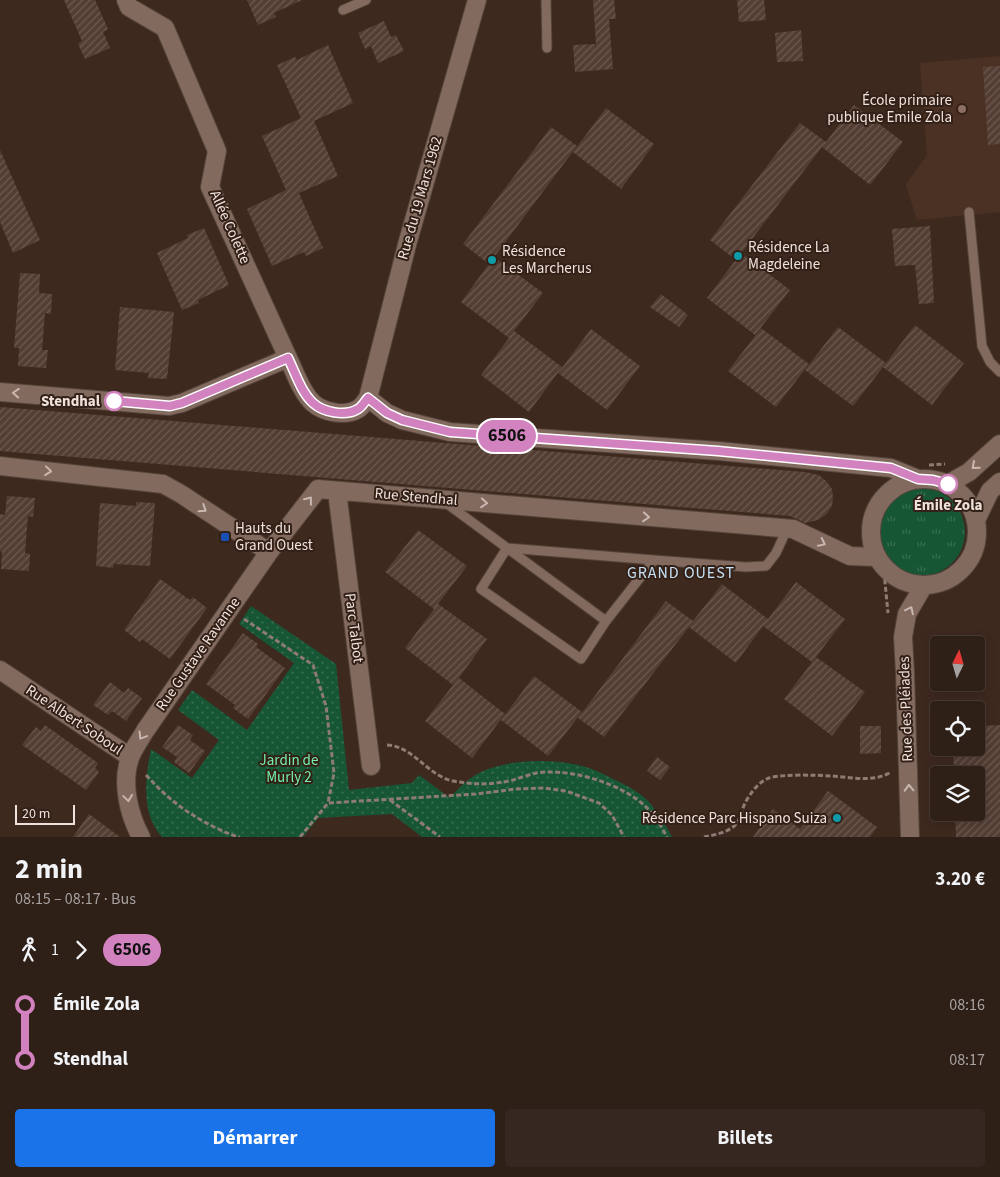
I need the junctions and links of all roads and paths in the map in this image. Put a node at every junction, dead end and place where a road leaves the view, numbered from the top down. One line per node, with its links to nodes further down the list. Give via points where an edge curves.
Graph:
1 (126, 0): 8 (street, Allée Colette, via 129,7 165,28 217,151 210,186)
2 (366, 0): 5 (lane)
3 (476, 0): 11 (street, Rue du 19 Mars 1962, via 408,241)
4 (546, 0): 6 (lane)
5 (343, 10)
6 (547, 48)
7 (969, 212): 9 (lane, via 982,346 990,362)
8 (288, 358): 10 (street, one-way to 10, via 170,406); 11 (street, via 306,395 322,409 347,413 358,409)
9 (1000, 372)
10 (0, 392)
11 (368, 398): 15 (street, via 402,420 450,432 709,450 891,468)
12 (1000, 444): 17 (street, one-way to 17, via 968,472)
13 (952, 462): 15 (path, via 924,465)
14 (0, 466): 23 (street, one-way to 23, via 163,484)
15 (918, 479): 17 (street); 24 (street, via 894,488 876,507 870,540)
16 (1000, 482): 20 (street, via 990,491)
17 (948, 484): 20 (street, via 960,493)
18 (337, 490): 19 (street, Rue Stendhal); 23 (street, Rue Stendhal, one-way to 18, via 318,489); 30 (street, Parc Talbot)
19 (442, 499): 21 (street, Rue Stendhal, one-way to 21); 22 (lane)
20 (976, 520): 26 (street, via 977,539 972,556 961,571 947,581)
21 (787, 529): 24 (street, Rue Stendhal, one-way to 24, via 850,556); 25 (lane, via 766,566 746,568)
22 (507, 548): 25 (lane); 28 (lane); 28 (lane, via 481,589 581,658)
23 (269, 552): 27 (street, Rue Gustave Ravanne)
24 (876, 557): 26 (street, via 896,578 912,585)
25 (654, 560): 28 (lane)
26 (924, 585): 32 (street, Rue des Pléiades, one-way to 26, via 902,637 907,614)
27 (229, 610): 31 (street, Rue Gustave Ravanne, one-way to 31); 35 (path, via 313,665 326,706 334,773)
28 (606, 621)
29 (0, 670): 31 (street, Rue Albert Soboul)
30 (369, 744): 33 (street, Parc Talbot); 41 (path, via 391,745 406,751 438,776 473,785 545,772 582,774 622,790 645,806)
31 (130, 757): 36 (street, Rue Albert Soboul, one-way to 36, via 126,774 130,811); 37 (path, via 163,794 190,815)
32 (908, 762): 42 (path, via 886,775 861,779 829,776 768,778 756,787 733,827); 43 (street, Rue des Pléiades, one-way to 32)
33 (372, 766)
34 (390, 800): 35 (path); 39 (path); 40 (path, via 516,789 566,791 599,803 612,815)
35 (328, 803): 38 (path)
36 (141, 837)
37 (240, 837)
38 (300, 837)
39 (440, 837)
40 (624, 837)
41 (667, 837)
42 (704, 837)
43 (910, 837)

